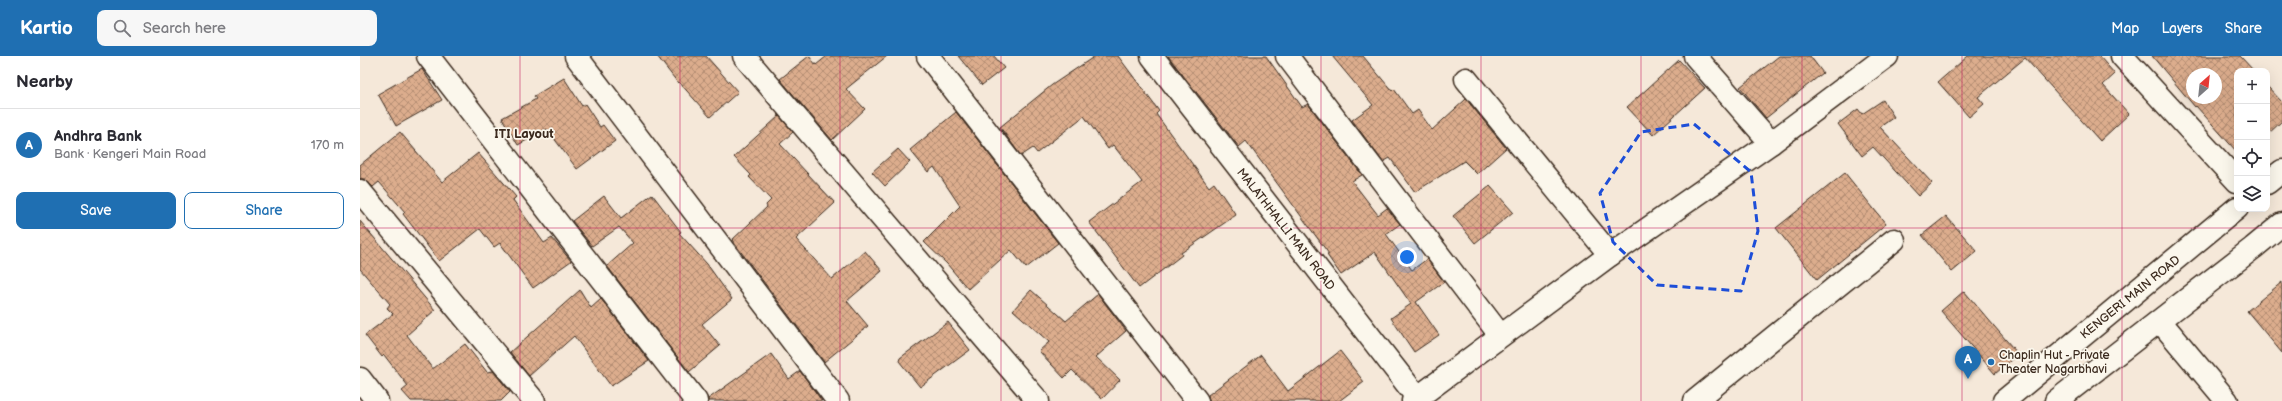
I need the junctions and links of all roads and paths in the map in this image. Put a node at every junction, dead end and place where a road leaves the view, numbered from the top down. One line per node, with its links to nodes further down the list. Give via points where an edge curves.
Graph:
1 (428, 56): 26 (street)
2 (576, 56): 27 (street)
3 (744, 56): 28 (street)
4 (928, 56): 29 (street)
5 (1152, 56): 23 (street, MALATHHALLI MAIN ROAD)
6 (1695, 56): 11 (street)
7 (1887, 56): 11 (street)
8 (2122, 56): 13 (street)
9 (1298, 60): 21 (street)
10 (1466, 79): 19 (street)
11 (1771, 143): 19 (street)
12 (2282, 171): 14 (street)
13 (2234, 178)
14 (2270, 181)
15 (360, 191): 25 (street)
16 (2234, 210): 31 (street, KENGERI MAIN ROAD)
17 (2281, 226): 20 (street)
18 (1894, 240): 30 (street)
19 (1610, 255): 21 (street)
20 (2160, 321): 32 (street); 33 (street)
21 (1500, 335): 23 (street)
22 (360, 379): 24 (street)
23 (1417, 400)
24 (377, 401)
25 (534, 401)
26 (696, 401)
27 (838, 401)
28 (1038, 401)
29 (1197, 401)
30 (1695, 401)
31 (2004, 401)
32 (2056, 401)
33 (2228, 401)

